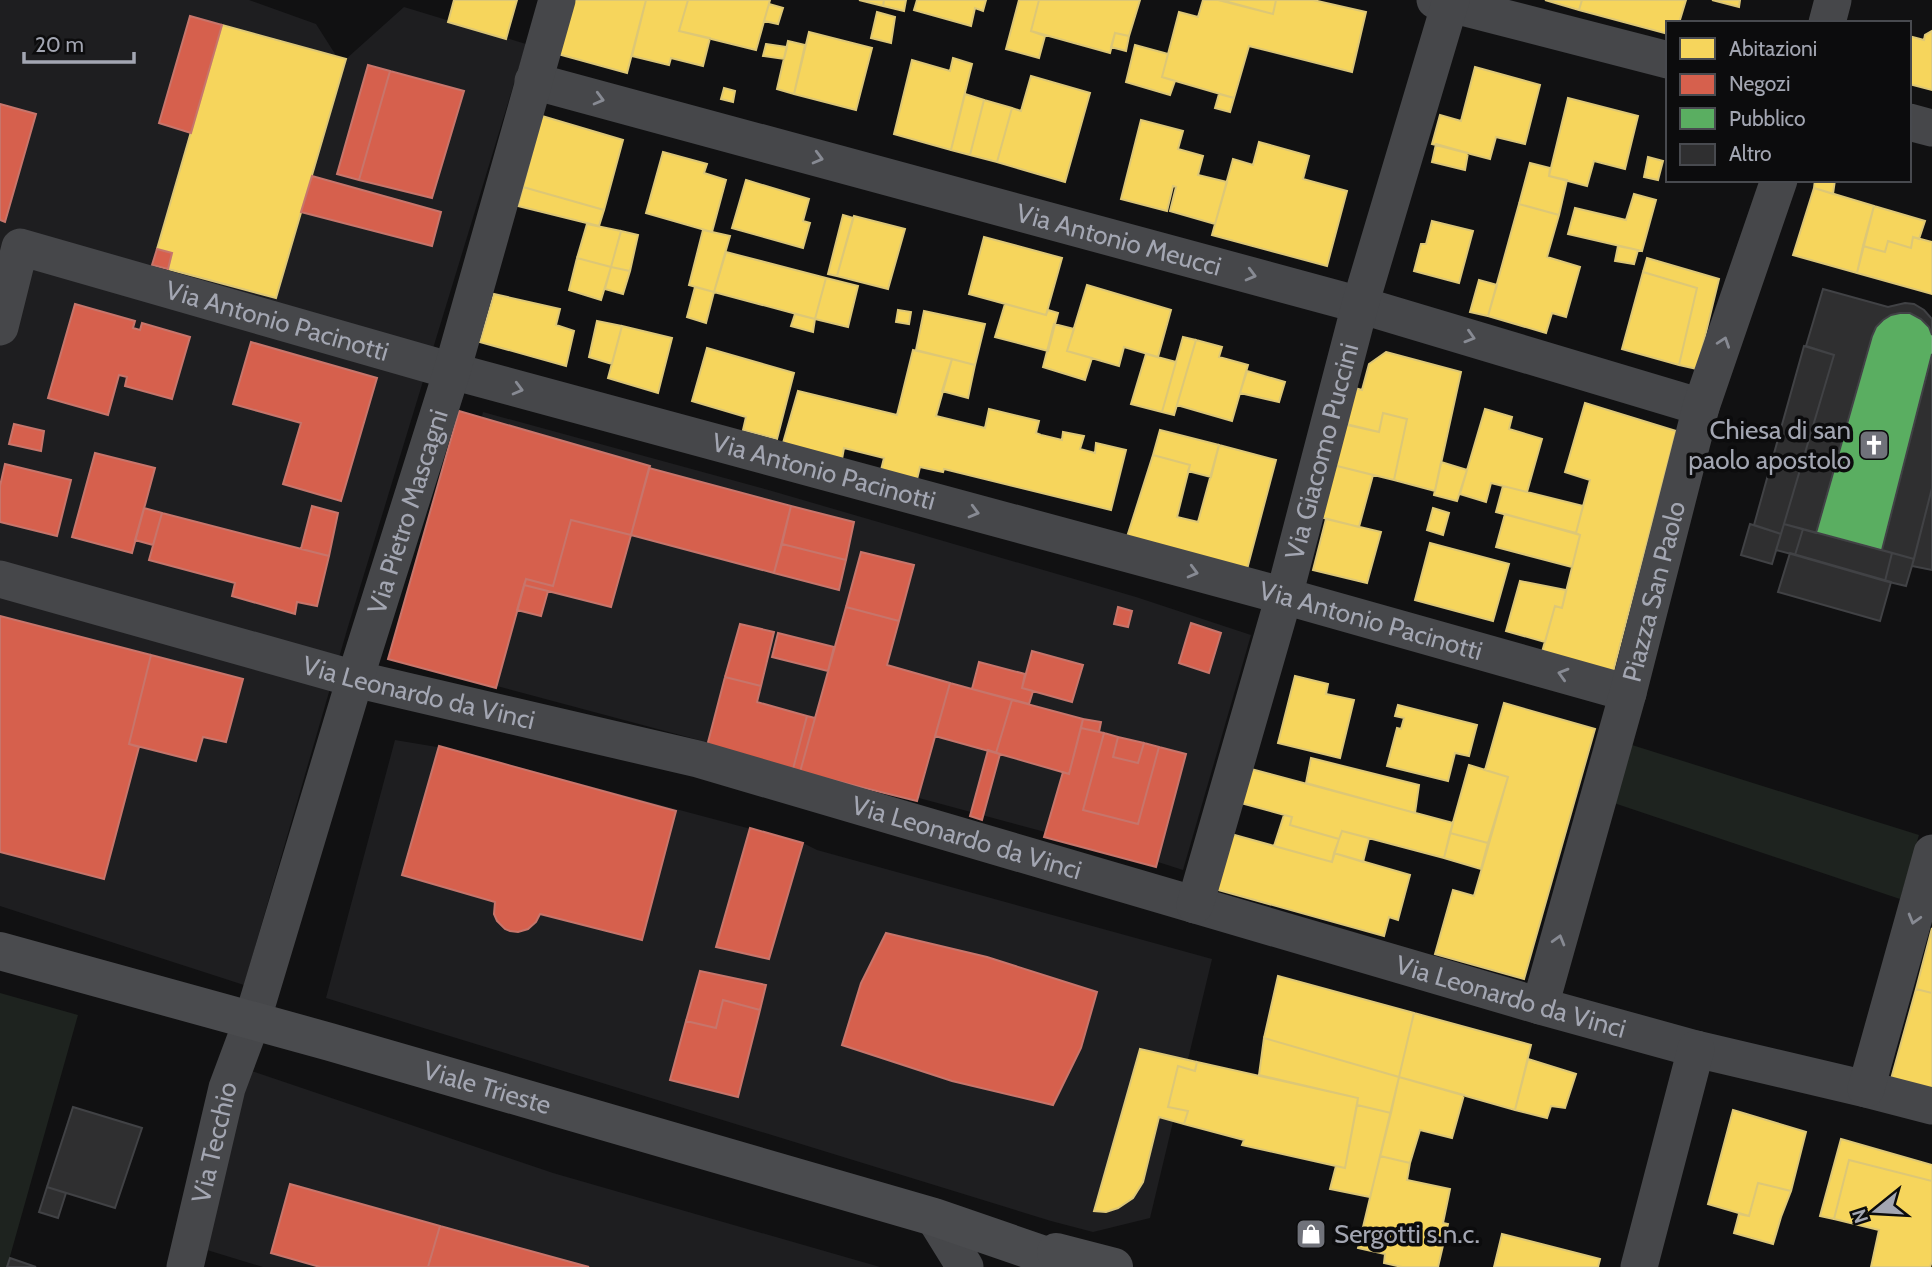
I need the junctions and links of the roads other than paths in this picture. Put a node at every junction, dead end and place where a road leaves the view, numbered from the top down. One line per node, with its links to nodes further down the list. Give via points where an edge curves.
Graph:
1 (557, 0): 6 (street, Via Pietro Mascagni)
2 (1833, 0): 4 (street)
3 (1445, 1): 5 (street); 10 (street, Via Giacomo Puccini)
4 (1828, 21)
5 (1666, 59)
6 (533, 81): 10 (street, Via Antonio Meucci, one-way to 10); 12 (street, Via Pietro Mascagni)
7 (1911, 123): 8 (street)
8 (1932, 128)
9 (1778, 182): 13 (street, Piazza San Paolo, one-way to 9)
10 (1360, 304): 13 (street, Via Antonio Meucci, one-way to 13); 15 (street, Via Giacomo Puccini)
11 (0, 327): 12 (street, Via Antonio Pacinotti, via 20,247)
12 (452, 371): 15 (street, Via Antonio Pacinotti, one-way to 15); 16 (street, Via Pietro Mascagni)
13 (1702, 407): 17 (street, Piazza San Paolo)
14 (0, 579): 16 (street, Via Leonardo da Vinci)
15 (1284, 596): 17 (street, Via Antonio Pacinotti, one-way to 15); 19 (street, Via Giacomo Puccini)
16 (355, 678): 19 (street, Via Leonardo da Vinci, via 698,759); 22 (street, Via Pietro Mascagni)
17 (1629, 693): 21 (street, Piazza San Paolo, one-way to 17)
18 (1932, 853): 24 (street, one-way to 24)
19 (1195, 905): 21 (street, Via Leonardo da Vinci)
20 (0, 951): 22 (main road, Viale Trieste)
21 (1540, 1006): 23 (street, Via Leonardo da Vinci)
22 (252, 1021): 26 (main road, Viale Trieste); 28 (street, Via Tecchio, via 227,1088)
23 (1696, 1049): 24 (street, Via Leonardo da Vinci); 32 (street)
24 (1866, 1089): 25 (street, Via Leonardo da Vinci)
25 (1932, 1107)
26 (934, 1217): 27 (main road, Viale Trieste); 29 (street)
27 (972, 1230): 30 (main road, Viale Trieste); 31 (main road, Viale Trieste)
28 (185, 1267)
29 (965, 1267)
30 (1079, 1267)
31 (1114, 1267)
32 (1639, 1267)

